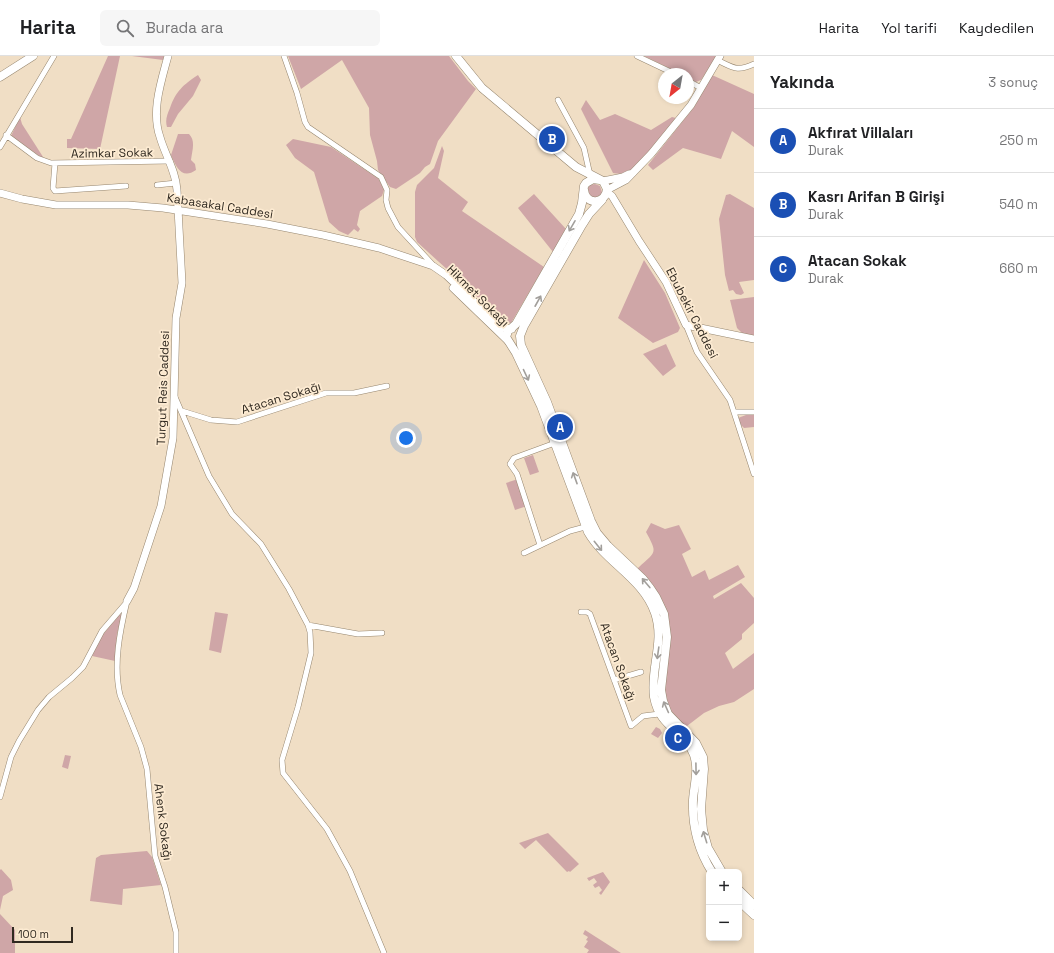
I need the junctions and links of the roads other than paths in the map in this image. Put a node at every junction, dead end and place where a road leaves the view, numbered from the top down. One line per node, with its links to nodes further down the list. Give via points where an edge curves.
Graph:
1 (33, 56): 10 (main road)
2 (54, 56): 14 (street)
3 (168, 56): 16 (street, Turgut Reis Caddesi, via 156,120 159,136)
4 (284, 56): 30 (street, Hikmet Sokağı, via 308,127 380,177 387,190 388,208 398,227)
5 (456, 56): 18 (main road, via 482,88)
6 (637, 56): 9 (street)
7 (719, 58): 8 (street, via 735,68 743,69); 12 (street)
8 (754, 64)
9 (662, 68)
10 (0, 78)
11 (694, 84): 12 (street)
12 (701, 88): 19 (street)
13 (558, 100): 20 (street, via 584,148)
14 (6, 135): 15 (street); 17 (street, Azimkar Sokak, via 37,158)
15 (0, 147)
16 (170, 162): 17 (street, Azimkar Sokak); 22 (street, Turgut Reis Caddesi)
17 (55, 164): 24 (street, Azimkar Sokak, via 55,190)
18 (576, 167): 20 (main road); 25 (main road)
19 (640, 167): 21 (street, via 623,177); 26 (street, via 626,180)
20 (590, 175): 21 (main road)
21 (602, 181): 25 (main road, via 593,179 586,182); 26 (main road)
22 (176, 183): 23 (street); 29 (street, Turgut Reis Caddesi)
23 (157, 185)
24 (126, 186)
25 (584, 188): 28 (main road, via 588,199 595,202); 32 (main road, one-way to 32, via 576,219)
26 (607, 191): 28 (main road); 31 (street, Ebubekir Caddesi, via 666,282)
27 (0, 193): 29 (street, Kabasakal Caddesi, via 56,205 143,206)
28 (602, 200): 33 (main road, one-way to 28, via 582,224)
29 (178, 210): 30 (street, Kabasakal Caddesi, via 323,235 379,248); 37 (street, Turgut Reis Caddesi, via 182,283 176,318)
30 (434, 266): 32 (street, Hikmet Sokağı, via 499,325); 35 (street, Hikmet Sokağı, via 468,304)
31 (686, 325): 34 (street); 39 (street, Ebubekir Caddesi, via 697,352 730,400)
32 (512, 329): 33 (main road, via 518,330); 35 (main road, via 506,335)
33 (520, 336): 35 (main road, via 517,342); 55 (main road, one-way to 33, via 708,848 703,830 703,757 696,743 668,714 663,701 661,690 667,637 664,614 650,588 608,546 593,526 548,402 521,345)
34 (754, 339)
35 (508, 341): 41 (main road, one-way to 41, via 541,406)
36 (387, 386): 38 (street, Atacan Sokağı, via 354,393 326,393 237,422 211,420)
37 (174, 394): 38 (street); 46 (street, Turgut Reis Caddesi, via 174,438 162,499 134,588)
38 (182, 411): 48 (street, via 209,476 232,514 261,544)
39 (734, 412): 40 (street); 42 (street, Ebubekir Caddesi)
40 (754, 412)
41 (555, 443): 43 (main road); 44 (street, via 514,458 510,464 517,474)
42 (754, 474)
43 (585, 527): 44 (street); 52 (main road, one-way to 52, via 600,549 643,591 655,612 659,641 654,694)
44 (540, 545): 45 (street)
45 (524, 553)
46 (127, 601): 53 (street, Turgut Reis Caddesi, via 102,631 83,667 38,710 12,757); 60 (street, Ahenk Sokağı, via 120,635 117,672 120,695 147,769 155,856 176,932)
47 (581, 612): 51 (street, Atacan Sokağı, via 590,614)
48 (308, 625): 49 (street, via 358,634); 61 (street, via 311,653 282,760 283,773 326,829 350,871)
49 (382, 633)
50 (641, 672): 51 (street)
51 (614, 680): 52 (street, Atacan Sokağı, via 631,726 644,716)
52 (660, 714): 54 (main road, one-way to 54, via 685,740 693,754 696,766 694,826 703,856)
53 (0, 797)
54 (710, 869)
55 (720, 869)
56 (742, 893): 58 (main road)
57 (742, 904): 59 (main road)
58 (754, 904)
59 (754, 915)
60 (176, 953)
61 (384, 953)

